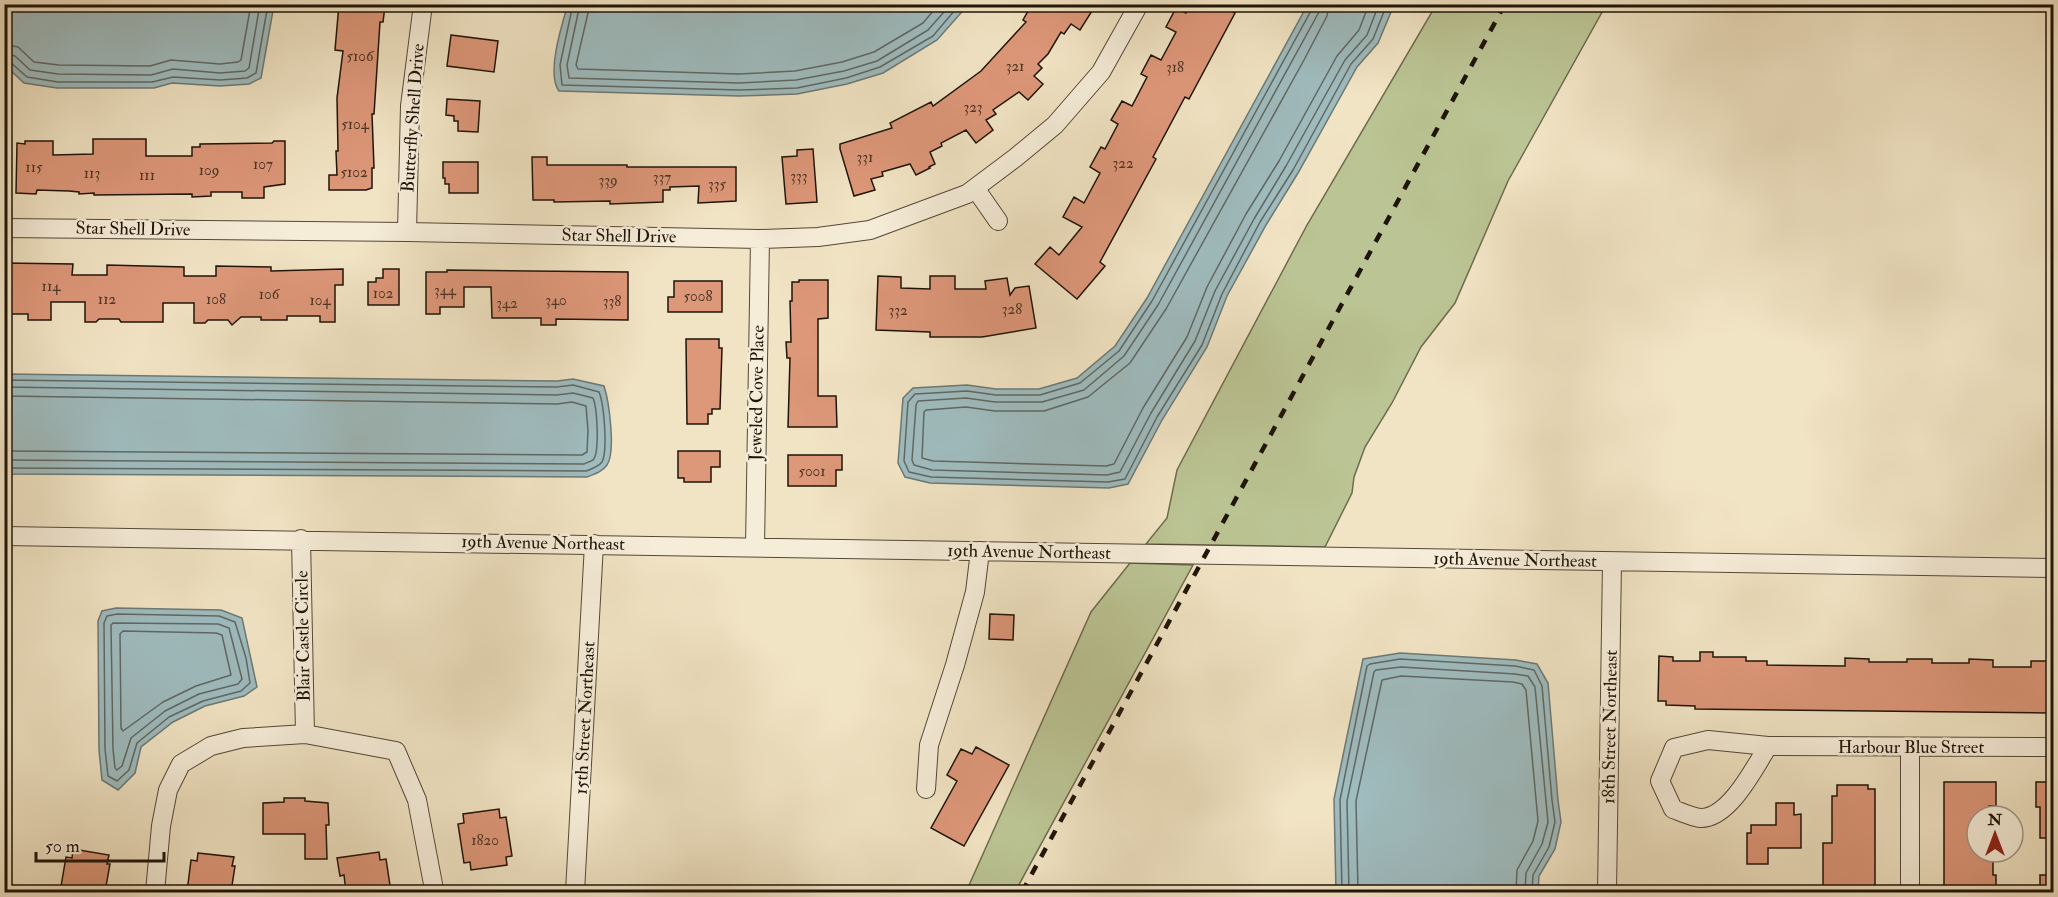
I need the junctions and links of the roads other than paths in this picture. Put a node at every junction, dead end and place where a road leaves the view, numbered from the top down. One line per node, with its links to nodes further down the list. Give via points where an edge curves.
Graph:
1 (423, 4): 6 (street, Butterfly Shell Drive, via 410,106)
2 (1139, 4): 3 (street, Star Shell Drive, via 1101,72 1055,125)
3 (975, 188): 4 (street); 7 (street, Star Shell Drive, via 870,230)
4 (998, 221)
5 (4, 228): 6 (street, Star Shell Drive)
6 (407, 232): 7 (street, Star Shell Drive)
7 (760, 239): 11 (street, Jeweled Cove Place)
8 (4, 536): 9 (street, 19th Avenue Northeast)
9 (301, 539): 10 (street, 19th Avenue Northeast); 15 (street, Blair Castle Circle)
10 (594, 544): 11 (street, 19th Avenue Northeast); 22 (street, 15th Street Northeast)
11 (755, 547): 12 (street, 19th Avenue Northeast)
12 (980, 551): 13 (street, 19th Avenue Northeast); 19 (street, via 975,592 956,665 929,745)
13 (1612, 562): 14 (street, 19th Avenue Northeast); 23 (street, 18th Street Northeast)
14 (2054, 568)
15 (305, 734): 20 (street, via 243,738 211,746 181,764 168,790); 21 (street, via 396,751 417,800)
16 (1768, 746): 16 (street, Harbour Blue Street, via 1724,809 1701,818 1673,809 1660,781 1674,748 1708,740); 17 (street, Harbour Blue Street)
17 (1910, 747): 18 (street, Harbour Blue Street); 24 (street)
18 (2054, 747)
19 (926, 789)
20 (155, 892)
21 (432, 892)
22 (575, 892)
23 (1607, 892)
24 (1910, 892)

